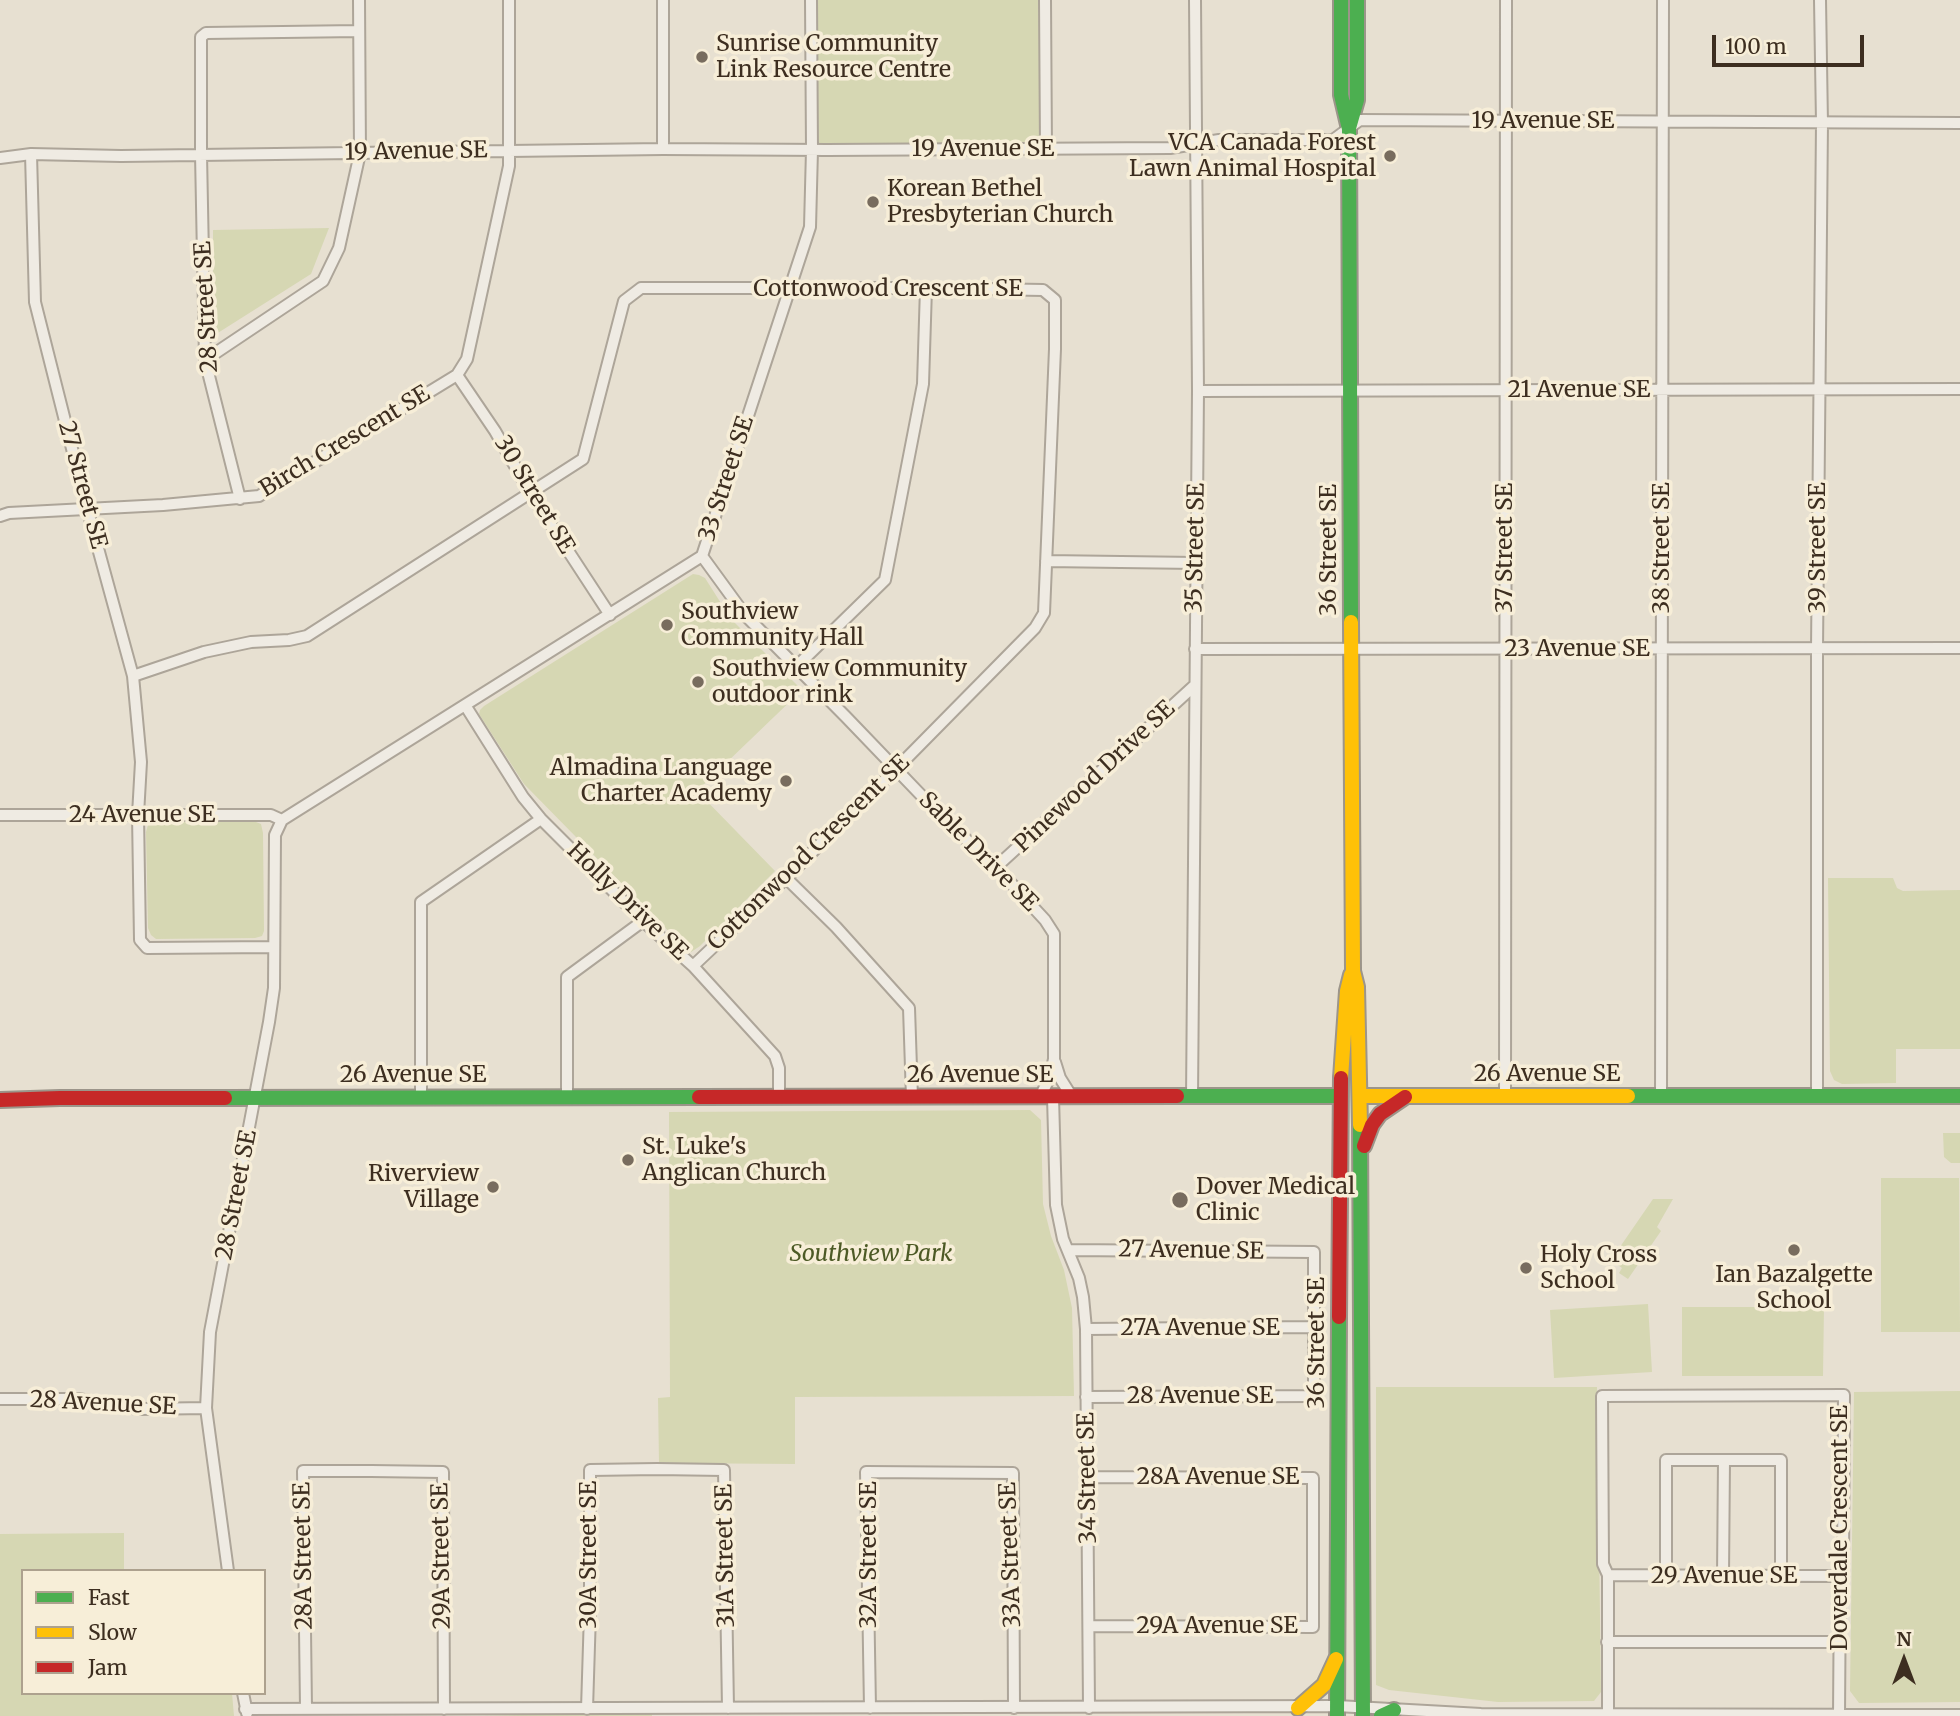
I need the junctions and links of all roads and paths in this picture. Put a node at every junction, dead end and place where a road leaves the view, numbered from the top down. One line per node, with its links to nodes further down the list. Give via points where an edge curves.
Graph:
1 (359, 0): 12 (street)
2 (509, 0): 22 (street, Birch Crescent SE)
3 (663, 0): 19 (street)
4 (811, 0): 21 (street, 33 Street SE)
5 (1045, 0): 20 (street)
6 (1195, 0): 18 (street, 35 Street SE)
7 (1341, 0): 17 (main road, 36 Street SE, via 1341,95)
8 (1357, 0): 17 (main road, 36 Street SE, via 1357,100)
9 (1506, 0): 13 (street, 37 Street SE)
10 (1663, 0): 14 (street, 38 Street SE)
11 (1820, 0): 15 (street, 39 Street SE)
12 (359, 31): 23 (street); 25 (street, 28 Street SE, via 206,33 201,37)
13 (1506, 121): 14 (street, 19 Avenue SE); 17 (street, 19 Avenue SE, via 1360,120); 33 (street, 37 Street SE)
14 (1663, 122): 15 (street, 19 Avenue SE); 34 (street, 38 Street SE)
15 (1822, 123): 16 (street, 19 Avenue SE); 31 (street, 39 Street SE)
16 (1960, 123)
17 (1349, 129): 18 (street, 19 Avenue SE, via 1333,140); 36 (main road, 36 Street SE)
18 (1196, 144): 20 (street, 19 Avenue SE); 35 (street, 35 Street SE)
19 (663, 149): 21 (street, 19 Avenue SE); 22 (street, 19 Avenue SE)
20 (1046, 149): 21 (street, 19 Avenue SE)
21 (812, 150): 27 (street, 33 Street SE, via 810,227)
22 (510, 151): 23 (street, 19 Avenue SE); 30 (street, Birch Crescent SE, via 467,359)
23 (360, 153): 25 (street, 19 Avenue SE); 29 (street, via 339,248 323,281)
24 (31, 154): 25 (street, 19 Avenue SE); 26 (street, 19 Avenue SE); 39 (street, 27 Street SE, via 35,302)
25 (201, 154): 29 (street, 28 Street SE)
26 (0, 158)
27 (790, 288): 28 (street, Cottonwood Crescent SE); 37 (street, Cottonwood Crescent SE, via 641,288 624,300 583,459); 41 (street, 33 Street SE)
28 (926, 288): 42 (street, Cottonwood Crescent SE, via 1043,290 1055,300); 51 (street, via 923,384 885,580)
29 (205, 360): 38 (street, 28 Street SE)
30 (457, 375): 37 (street, 30 Street SE); 38 (street, Birch Crescent SE, via 259,496)
31 (1818, 389): 32 (street, 21 Avenue SE); 34 (street, 21 Avenue SE); 50 (street, 39 Street SE)
32 (1960, 389)
33 (1505, 390): 34 (street, 21 Avenue SE); 36 (street, 21 Avenue SE); 48 (street, 37 Street SE)
34 (1663, 390): 49 (street, 38 Street SE)
35 (1198, 391): 36 (street, 21 Avenue SE); 43 (street, 35 Street SE)
36 (1350, 391): 47 (main road, 36 Street SE)
37 (531, 494): 44 (street, 30 Street SE); 52 (street, Cottonwood Crescent SE, via 307,636 204,652)
38 (240, 499): 39 (street, Birch Crescent SE)
39 (87, 508): 40 (street, Birch Crescent SE); 52 (street, 27 Street SE)
40 (0, 516)
41 (702, 556): 44 (street, 33 Street SE); 51 (street, Sable Drive SE, via 745,615)
42 (1046, 561): 43 (street); 55 (street, Cottonwood Crescent SE, via 1044,613 1035,628)
43 (1196, 563): 46 (street, 35 Street SE)
44 (610, 615): 54 (street, 33 Street SE)
45 (1960, 648): 50 (street, 23 Avenue SE)
46 (1195, 649): 47 (street, 23 Avenue SE); 53 (street, 35 Street SE)
47 (1352, 649): 48 (street, 23 Avenue SE); 65 (main road, 36 Street SE)
48 (1505, 649): 49 (street, 23 Avenue SE); 70 (street, 37 Street SE)
49 (1662, 649): 50 (street, 23 Avenue SE); 75 (street, 38 Street SE)
50 (1817, 649): 76 (street, 39 Street SE)
51 (796, 667): 55 (street, Sable Drive SE)
52 (133, 676): 57 (street, 27 Street SE, via 141,762)
53 (1194, 686): 60 (street, Pinewood Drive SE); 74 (street, 35 Street SE)
54 (465, 705): 58 (street, Holly Drive SE); 59 (street, 33 Street SE)
55 (896, 769): 60 (street, Sable Drive SE); 61 (street, Cottonwood Crescent SE)
56 (0, 815): 57 (street, 24 Avenue SE)
57 (138, 815): 59 (street, 24 Avenue SE, via 271,815); 63 (street, 27 Street SE, via 140,940 147,948)
58 (541, 819): 62 (street, Holly Drive SE); 79 (street, via 421,902)
59 (282, 820): 63 (street, 28 Street SE, via 275,835)
60 (996, 867): 66 (street, Sable Drive SE, via 1054,934)
61 (786, 878): 64 (street, Cottonwood Crescent SE); 81 (street, via 909,1008)
62 (643, 920): 64 (street, Holly Drive SE); 71 (street, via 567,977)
63 (274, 947): 78 (street, 28 Street SE, via 274,988)
64 (693, 966): 80 (street, Holly Drive SE, via 775,1056)
65 (1353, 971): 67 (main road, 36 Street SE, via 1347,991); 68 (main road, 36 Street SE)
66 (1054, 1059): 72 (street, Sable Drive SE); 73 (street, Sable Drive SE)
67 (1340, 1096): 68 (street, 26 Avenue SE); 74 (main road, 26 Avenue SE); 105 (main road, 36 Street SE)
68 (1360, 1096): 69 (main road, 26 Avenue SE); 83 (main road, 36 Street SE)
69 (1406, 1096): 70 (main road, 26 Avenue SE); 83 (main road, via 1378,1116)
70 (1504, 1096): 75 (main road, 26 Avenue SE)
71 (567, 1097): 79 (main road, 26 Avenue SE); 80 (main road, 26 Avenue SE)
72 (1047, 1097): 73 (main road, 26 Avenue SE); 81 (main road, 26 Avenue SE); 84 (street, Sable Drive SE, via 1056,1205)
73 (1072, 1097): 74 (main road, 26 Avenue SE)
74 (1192, 1097)
75 (1661, 1097): 76 (main road, 26 Avenue SE)
76 (1817, 1097): 77 (main road, 26 Avenue SE)
77 (1960, 1097)
78 (256, 1098): 79 (main road, 26 Avenue SE); 82 (main road, 26 Avenue SE); 89 (street, 28 Street SE, via 211,1332)
79 (421, 1098)
80 (779, 1098): 81 (main road, 26 Avenue SE)
81 (912, 1098)
82 (0, 1100)
83 (1361, 1154): 116 (main road, 36 Street SE)
84 (1068, 1250): 85 (street, 27 Avenue SE, via 1314,1252); 86 (street, 34 Street SE, via 1079,1278)
85 (1314, 1327): 86 (street, 27A Avenue SE); 87 (street, 28 Avenue SE, via 1314,1396)
86 (1086, 1329): 87 (street, 34 Street SE)
87 (1086, 1397): 94 (street, 34 Street SE)
88 (0, 1399): 89 (street, 28 Avenue SE, via 78,1399 139,1409)
89 (206, 1408): 96 (street, 28 Street SE)
90 (1724, 1460): 98 (street, via 1666,1460); 99 (street); 100 (street, via 1781,1460)
91 (657, 1469): 113 (street, 30A Street SE, via 590,1469); 114 (street, 31A Street SE, via 724,1470)
92 (371, 1471): 111 (street, 28A Street SE, via 303,1471); 112 (street, 29A Street SE, via 443,1472)
93 (938, 1472): 107 (street, 32A Street SE, via 866,1472); 108 (street, 33A Street SE, via 1013,1473)
94 (1088, 1477): 95 (street, 28A Avenue SE, via 1313,1478); 102 (street, 34 Street SE)
95 (1313, 1553): 102 (street, 29A Avenue SE, via 1313,1627)
96 (228, 1569)
97 (1608, 1575): 98 (street, 29 Avenue SE); 101 (street, Doverdale Crescent SE, via 1603,1564 1602,1396 1844,1395); 103 (street, Doverdale Crescent SE)
98 (1667, 1575): 99 (street, 29 Avenue SE)
99 (1723, 1576): 100 (street, 29 Avenue SE)
100 (1781, 1576): 101 (street, 29 Avenue SE)
101 (1840, 1576): 104 (street, Doverdale Crescent SE)
102 (1088, 1626): 109 (street, 34 Street SE)
103 (1607, 1642): 104 (street); 120 (street, Doverdale Crescent SE)
104 (1840, 1642): 121 (street, Doverdale Crescent SE)
105 (1338, 1655): 110 (main road, via 1324,1685); 115 (main road, 36 Street SE)
106 (243, 1695): 118 (street)
107 (870, 1708): 114 (street); 117 (street)
108 (1014, 1708): 109 (street); 117 (street)
109 (1089, 1708): 110 (street)
110 (1298, 1708): 115 (street)
111 (306, 1709): 112 (street); 118 (street)
112 (444, 1709): 113 (street)
113 (587, 1709): 114 (street)
114 (728, 1709)
115 (1337, 1711): 116 (street)
116 (1363, 1711): 119 (street)
117 (940, 1712)
118 (246, 1713)
119 (1387, 1713): 120 (street)
120 (1608, 1713): 121 (street)
121 (1839, 1715): 122 (street)
122 (1960, 1715)

